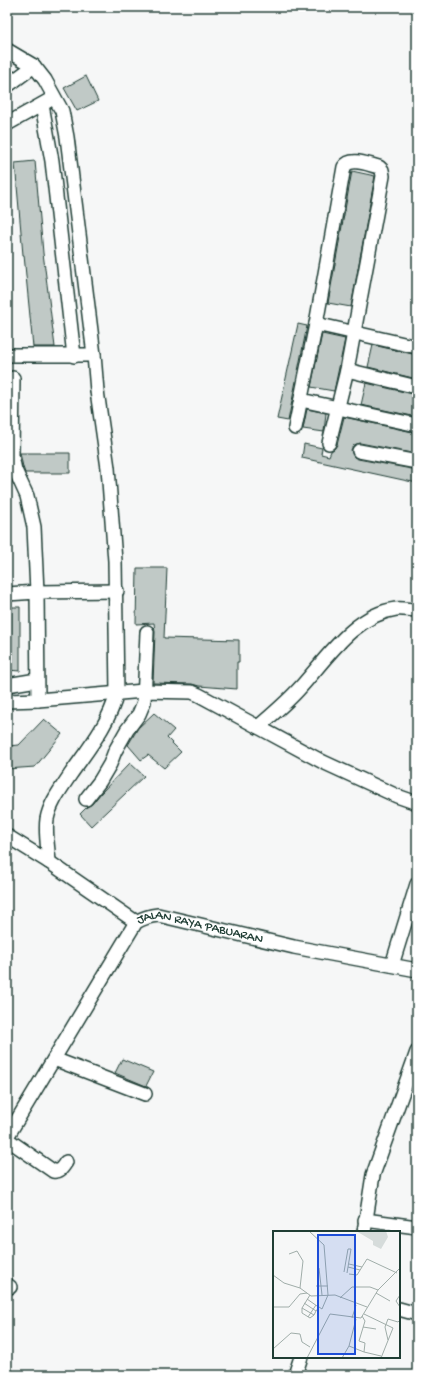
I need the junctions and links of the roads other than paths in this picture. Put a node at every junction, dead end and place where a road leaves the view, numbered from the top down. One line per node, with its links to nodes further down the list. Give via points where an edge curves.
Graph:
1 (7, 50): 2 (street)
2 (34, 66): 3 (street); 4 (street)
3 (7, 86)
4 (55, 96): 5 (street); 11 (street, via 62,111 67,137)
5 (42, 105): 6 (street); 12 (street, via 52,161)
6 (7, 124)
7 (316, 324): 8 (street); 8 (street, via 344,167 352,161 380,167 383,176); 16 (street)
8 (353, 332): 9 (street); 13 (street)
9 (417, 347)
10 (7, 355): 12 (street)
11 (94, 355): 12 (street); 23 (street, via 96,391 108,468)
12 (74, 356)
13 (346, 370): 15 (street); 17 (street)
14 (13, 378): 24 (street, via 12,456 32,516)
15 (417, 387)
16 (301, 400): 17 (street); 19 (street)
17 (337, 408): 18 (street); 20 (street)
18 (417, 425)
19 (295, 428)
20 (329, 444)
21 (359, 451): 22 (street)
22 (417, 462)
23 (117, 591): 24 (street); 31 (street)
24 (37, 592): 25 (street); 28 (street)
25 (7, 594)
26 (417, 610): 34 (street, via 396,609 363,622 341,641 299,689)
27 (147, 632): 30 (street)
28 (37, 680): 29 (street); 32 (street)
29 (7, 685)
30 (144, 692): 31 (street); 34 (street, via 192,692); 35 (street, via 144,702 139,714 123,737 100,781)
31 (117, 693): 32 (street); 38 (street, via 108,719 51,805 47,820)
32 (38, 700): 33 (street)
33 (7, 701)
34 (258, 727): 36 (street, via 324,762)
35 (86, 799)
36 (417, 803)
37 (7, 836): 38 (street)
38 (48, 862): 40 (street)
39 (417, 884): 41 (street)
40 (136, 922): 41 (street, JALAN RAYA PABUARAN, via 158,915 294,947); 44 (street, JALAN RAYA PABUARAN)
41 (392, 965): 42 (street, JALAN RAYA PABUARAN)
42 (417, 970)
43 (417, 1054): 48 (street, via 376,1167)
44 (54, 1059): 45 (street); 46 (street, JALAN RAYA PABUARAN)
45 (145, 1094)
46 (7, 1138): 47 (street, via 53,1171 57,1172)
47 (66, 1162)
48 (364, 1226): 49 (street)
49 (417, 1227)
50 (400, 1309): 51 (street)
51 (417, 1314)
52 (301, 1358): 53 (street)
53 (295, 1375)

